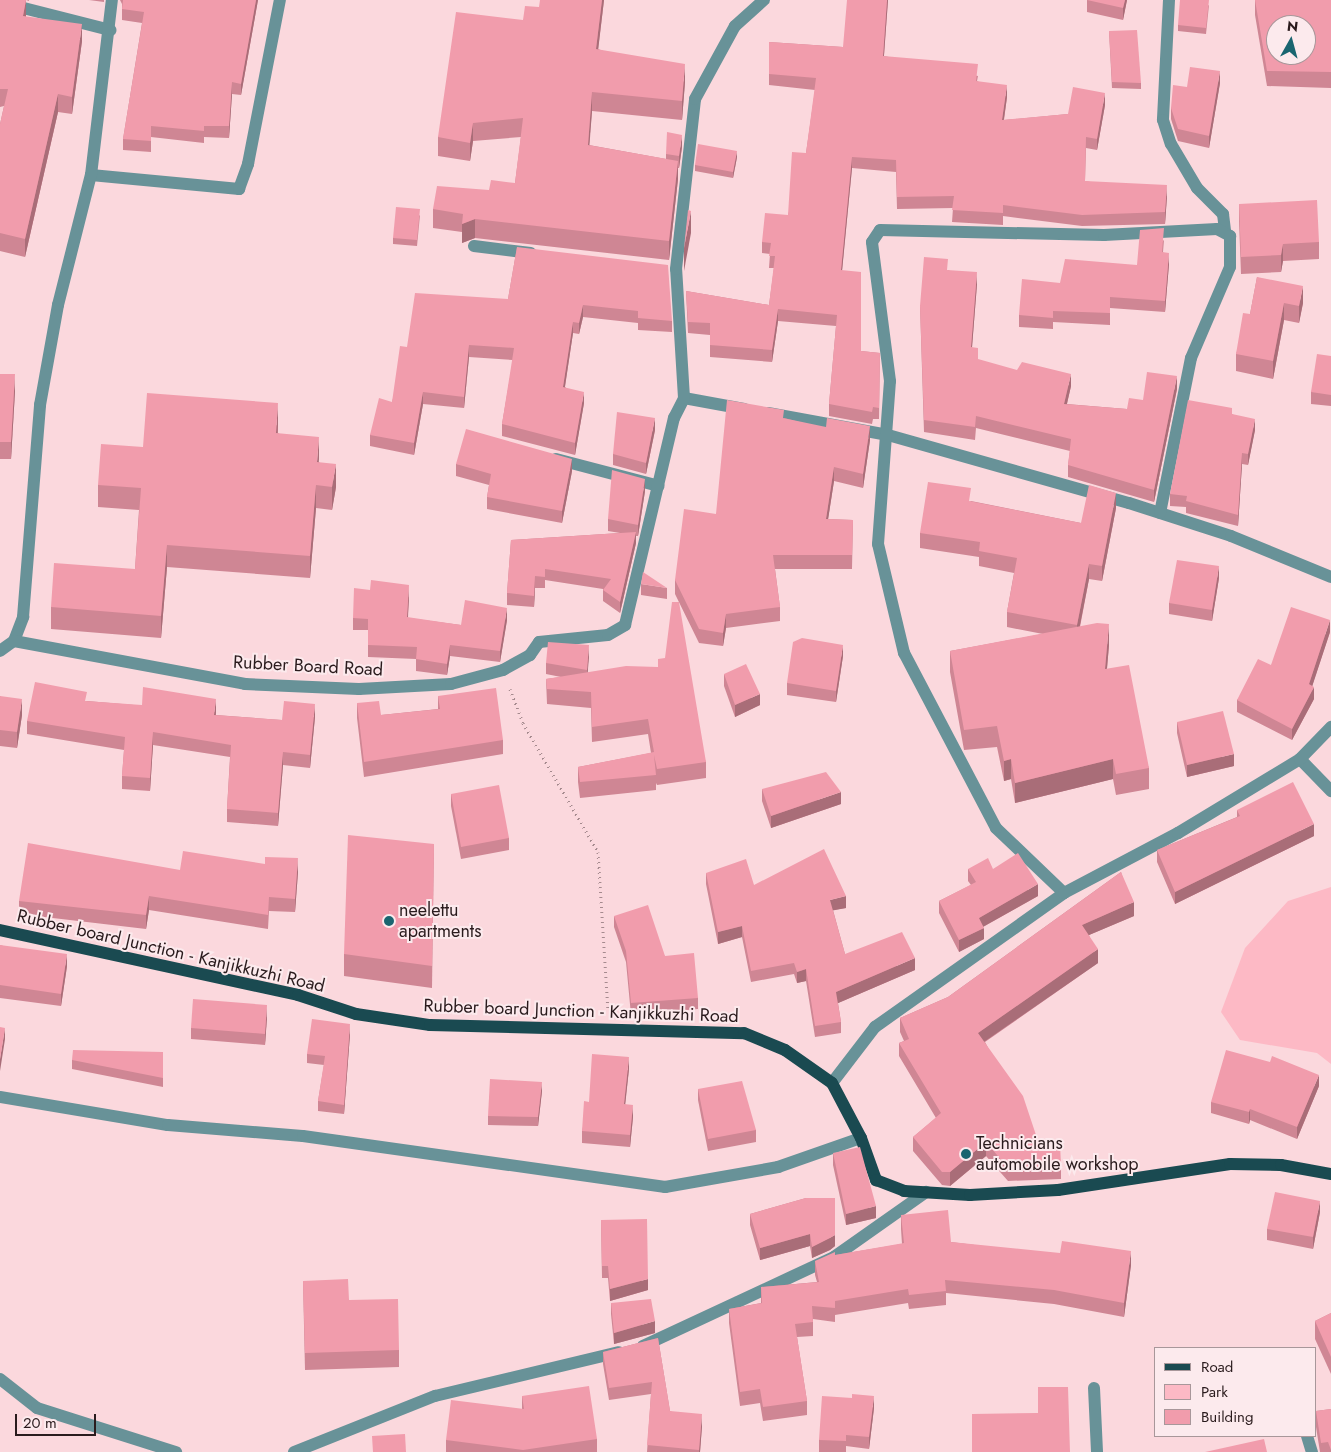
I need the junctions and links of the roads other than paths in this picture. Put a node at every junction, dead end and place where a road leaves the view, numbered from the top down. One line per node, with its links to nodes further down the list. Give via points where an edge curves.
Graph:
1 (112, 0): 6 (street)
2 (280, 0): 7 (street, via 248,164 239,189)
3 (764, 0): 11 (street, via 735,26 694,99 671,268)
4 (1169, 0): 8 (street, via 1163,120 1171,144 1197,188 1223,214)
5 (0, 2): 6 (street)
6 (110, 30): 7 (street)
7 (91, 175): 17 (street, via 58,305 40,404 22,617)
8 (1225, 231): 12 (street, via 1104,235 895,227 880,230 872,242 890,381); 15 (street, via 1230,236 1230,267 1191,358)
9 (474, 246): 10 (street)
10 (541, 254)
11 (684, 398): 12 (street); 14 (street, via 674,418)
12 (888, 435): 15 (street); 22 (street, via 878,544 904,653 996,828)
13 (539, 454): 14 (street)
14 (659, 486): 17 (street, Rubber Board Road, via 625,625 608,635 539,642 530,655 503,670 451,684 368,689 246,684)
15 (1160, 513): 16 (street)
16 (1331, 578)
17 (14, 641): 18 (street)
18 (0, 651)
19 (1331, 727): 20 (street)
20 (1300, 759): 21 (street); 22 (street, via 1178,833)
21 (1331, 791)
22 (1064, 893): 24 (street, via 875,1027)
23 (0, 930): 24 (main road, Rubber board Junction - Kanjikkuzhi Road, via 402,1021 535,1029 609,1027 744,1033 785,1050)
24 (832, 1083): 26 (main road, Rubber board Junction - Kanjikkuzhi Road)
25 (0, 1097): 26 (street, via 168,1125 303,1136 665,1188 778,1168)
26 (862, 1138): 28 (main road, Rubber board Junction - Kanjikkuzhi Road, via 876,1180 904,1191)
27 (1331, 1174): 28 (main road, Rubber board Junction - Kanjikkuzhi Road, via 1281,1165 1230,1164 1058,1190 970,1195)
28 (926, 1192): 35 (street, via 834,1256 650,1344 435,1396)
29 (0, 1379): 34 (street, via 37,1408)
30 (1094, 1388): 36 (street)
31 (1331, 1416): 32 (street)
32 (1316, 1419)
33 (1307, 1437): 37 (street)
34 (176, 1452)
35 (294, 1452)
36 (1097, 1452)
37 (1312, 1452)

